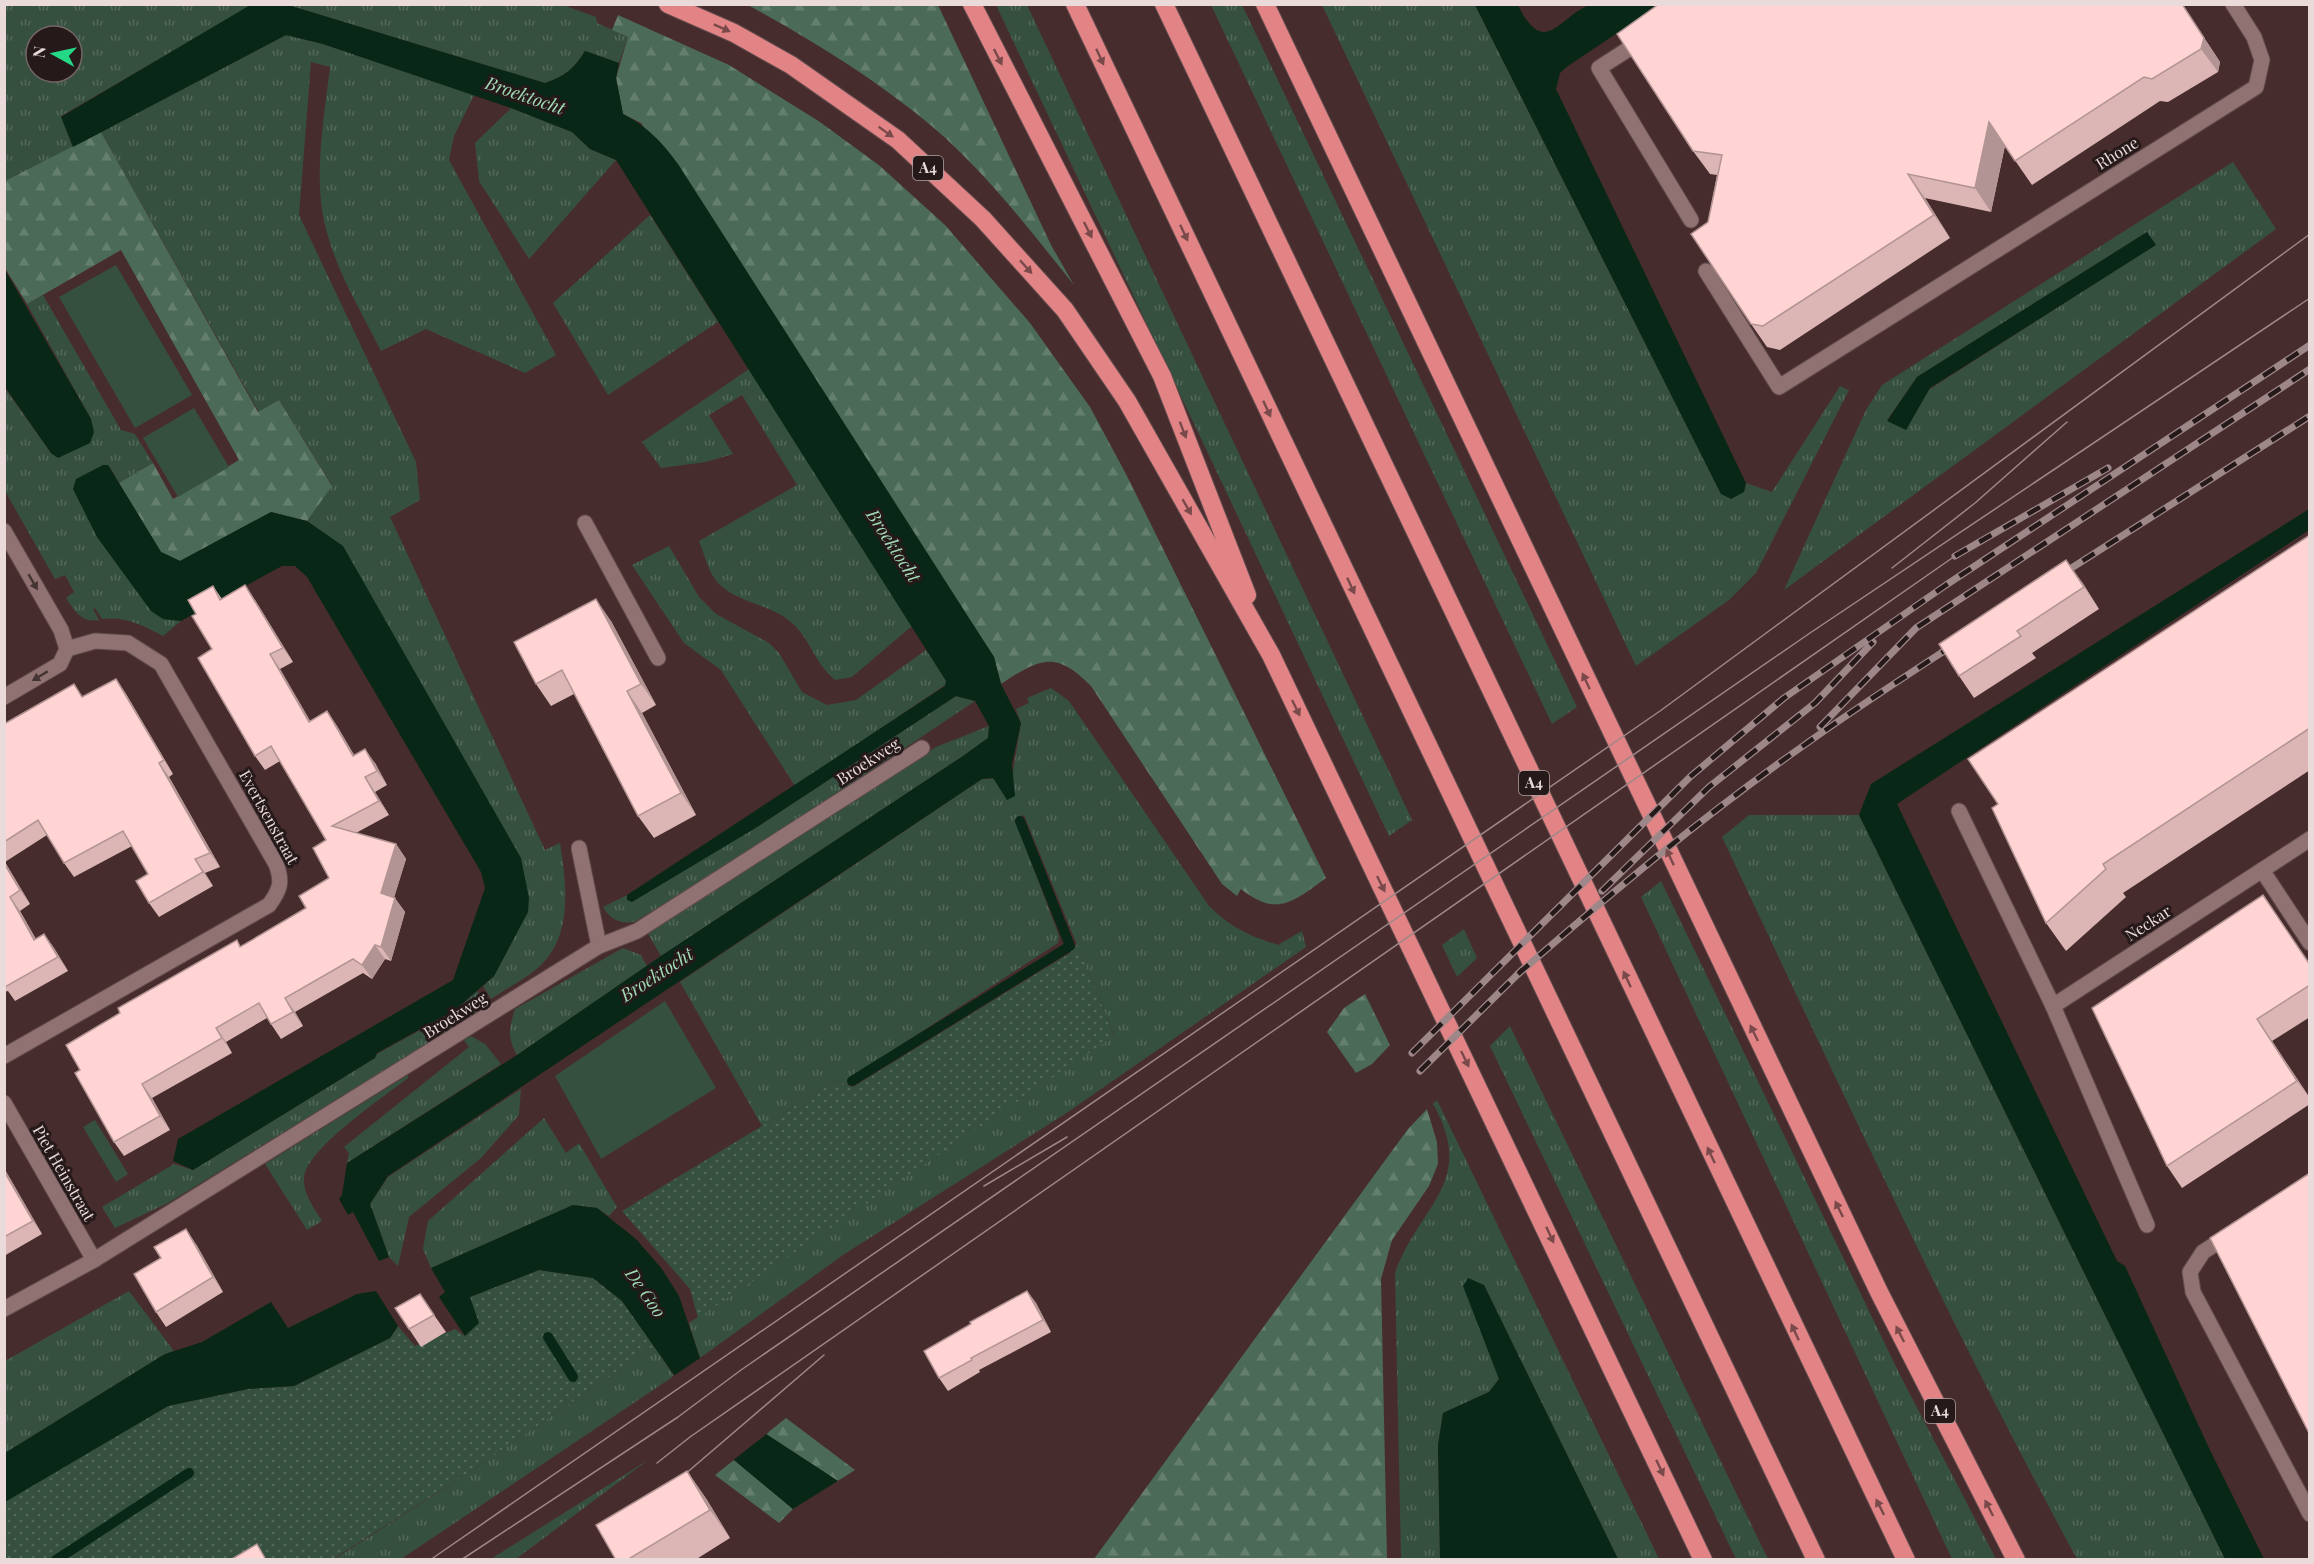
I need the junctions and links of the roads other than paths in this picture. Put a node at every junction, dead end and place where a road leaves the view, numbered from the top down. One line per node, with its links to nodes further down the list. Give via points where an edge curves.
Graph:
1 (668, 4): 13 (highway, A4, one-way to 13, via 791,64 898,140 983,219 1065,310 1127,401)
2 (972, 4): 13 (highway, A4, one-way to 13, via 1162,376)
3 (1074, 4): 32 (highway, one-way to 32)
4 (1164, 4): 33 (highway, A4, one-way to 4)
5 (1265, 4): 34 (highway, A4, one-way to 5, via 1879,1292)
6 (2233, 4): 9 (street, Rhone, via 2254,38 2262,60 2256,87 1779,387)
7 (1658, 30): 8 (street, via 1599,68)
8 (1691, 220)
9 (1706, 271)
10 (585, 523): 14 (street)
11 (4, 531): 12 (street, one-way to 12, via 61,630)
12 (67, 649): 15 (street, one-way to 15, via 60,664); 24 (street, Evertsenstraat, via 95,641 128,643 161,664 282,880 269,905)
13 (1271, 655): 31 (highway, A4, one-way to 31)
14 (658, 658)
15 (4, 697)
16 (922, 748): 22 (street, Broekweg, via 637,931)
17 (1959, 811): 23 (street)
18 (2310, 839): 20 (street, Neckar)
19 (579, 848): 22 (street)
20 (2262, 870): 21 (street); 23 (street, Neckar)
21 (2310, 943)
22 (599, 946): 28 (street, Broekweg)
23 (2053, 1006): 26 (street)
24 (4, 1056)
25 (4, 1103): 28 (street, Piet Heinstraat)
26 (2148, 1225)
27 (2241, 1227): 30 (street, via 2203,1252 2190,1272 2193,1292)
28 (94, 1260): 29 (street, Broekweg)
29 (4, 1309)
30 (2310, 1514)
31 (1703, 1560)
32 (1816, 1560)
33 (1906, 1560)
34 (2016, 1560)

